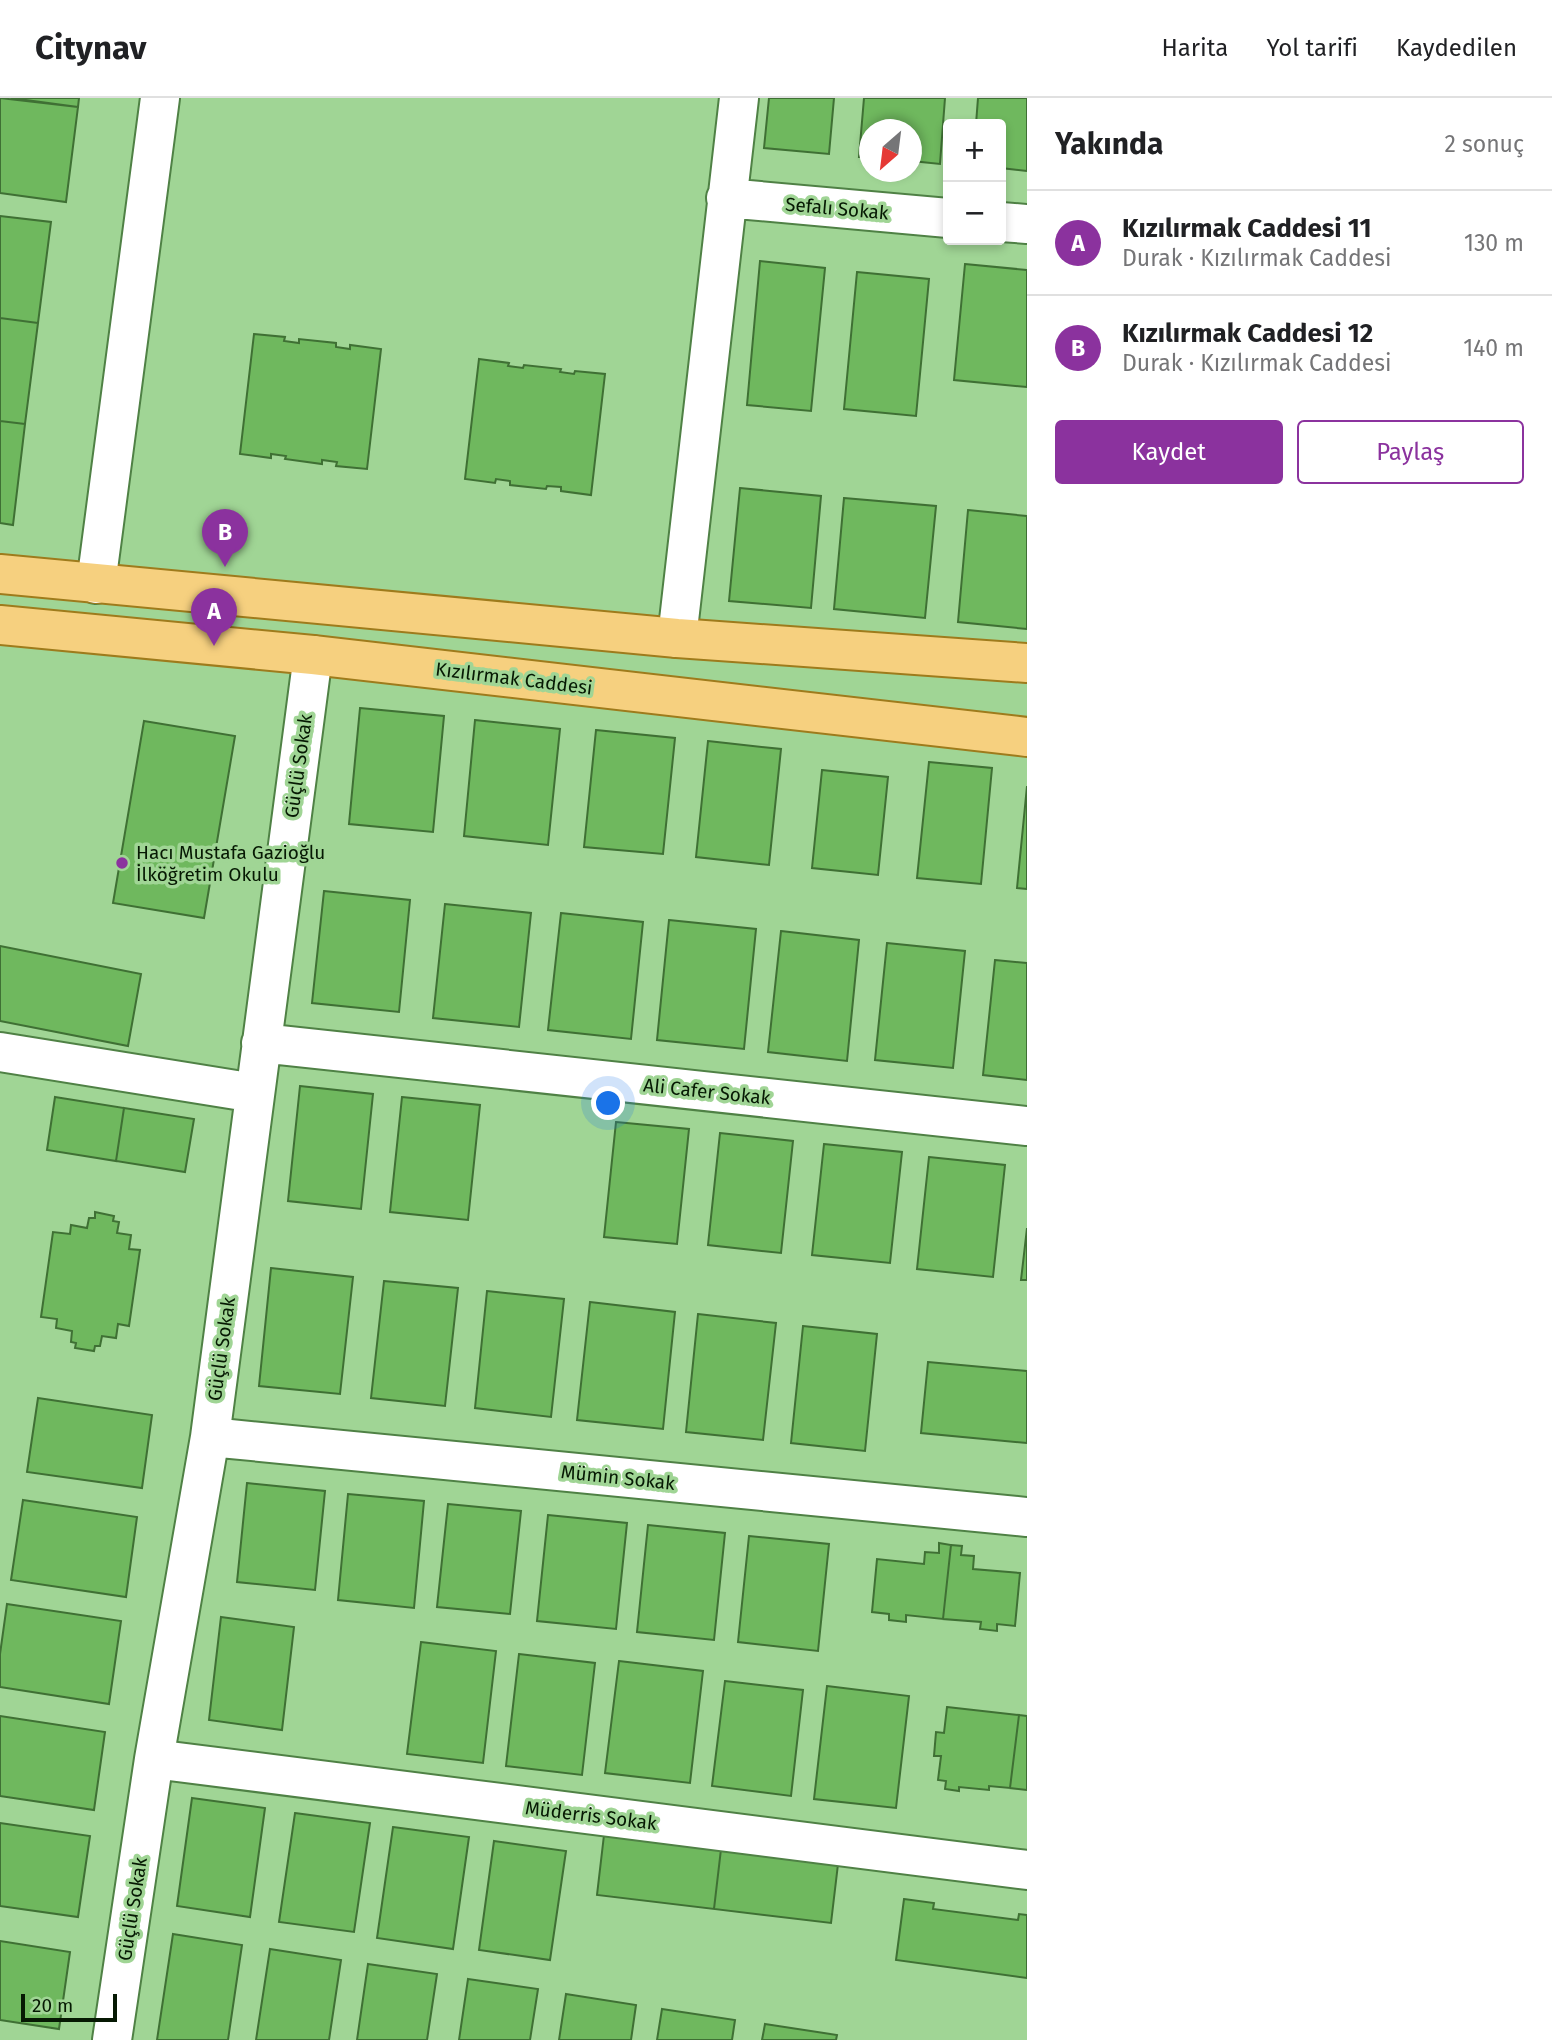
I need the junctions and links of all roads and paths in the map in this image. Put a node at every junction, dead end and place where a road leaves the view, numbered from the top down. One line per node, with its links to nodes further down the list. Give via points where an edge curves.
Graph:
1 (160, 98): 8 (street)
2 (739, 98): 3 (street)
3 (726, 198): 4 (street, Sefalı Sokak); 10 (street)
4 (943, 218)
5 (1006, 223): 6 (street)
6 (1027, 225)
7 (0, 574): 8 (main road)
8 (96, 584): 10 (main road)
9 (0, 625): 11 (main road, Kızılırmak Caddesi)
10 (677, 638): 12 (main road)
11 (313, 655): 13 (main road, Kızılırmak Caddesi); 14 (street, Güçlü Sokak)
12 (1027, 663)
13 (1027, 737)
14 (261, 1044): 16 (street, Güçlü Sokak); 17 (street, Ali Cafer Sokak)
15 (0, 1052): 16 (street)
16 (255, 1093): 18 (street, Güçlü Sokak)
17 (1027, 1126)
18 (210, 1437): 19 (street, Mümin Sokak); 20 (street, Güçlü Sokak)
19 (1027, 1517)
20 (154, 1759): 21 (street, Müderris Sokak); 22 (street, Güçlü Sokak)
21 (1027, 1870)
22 (112, 2040)

